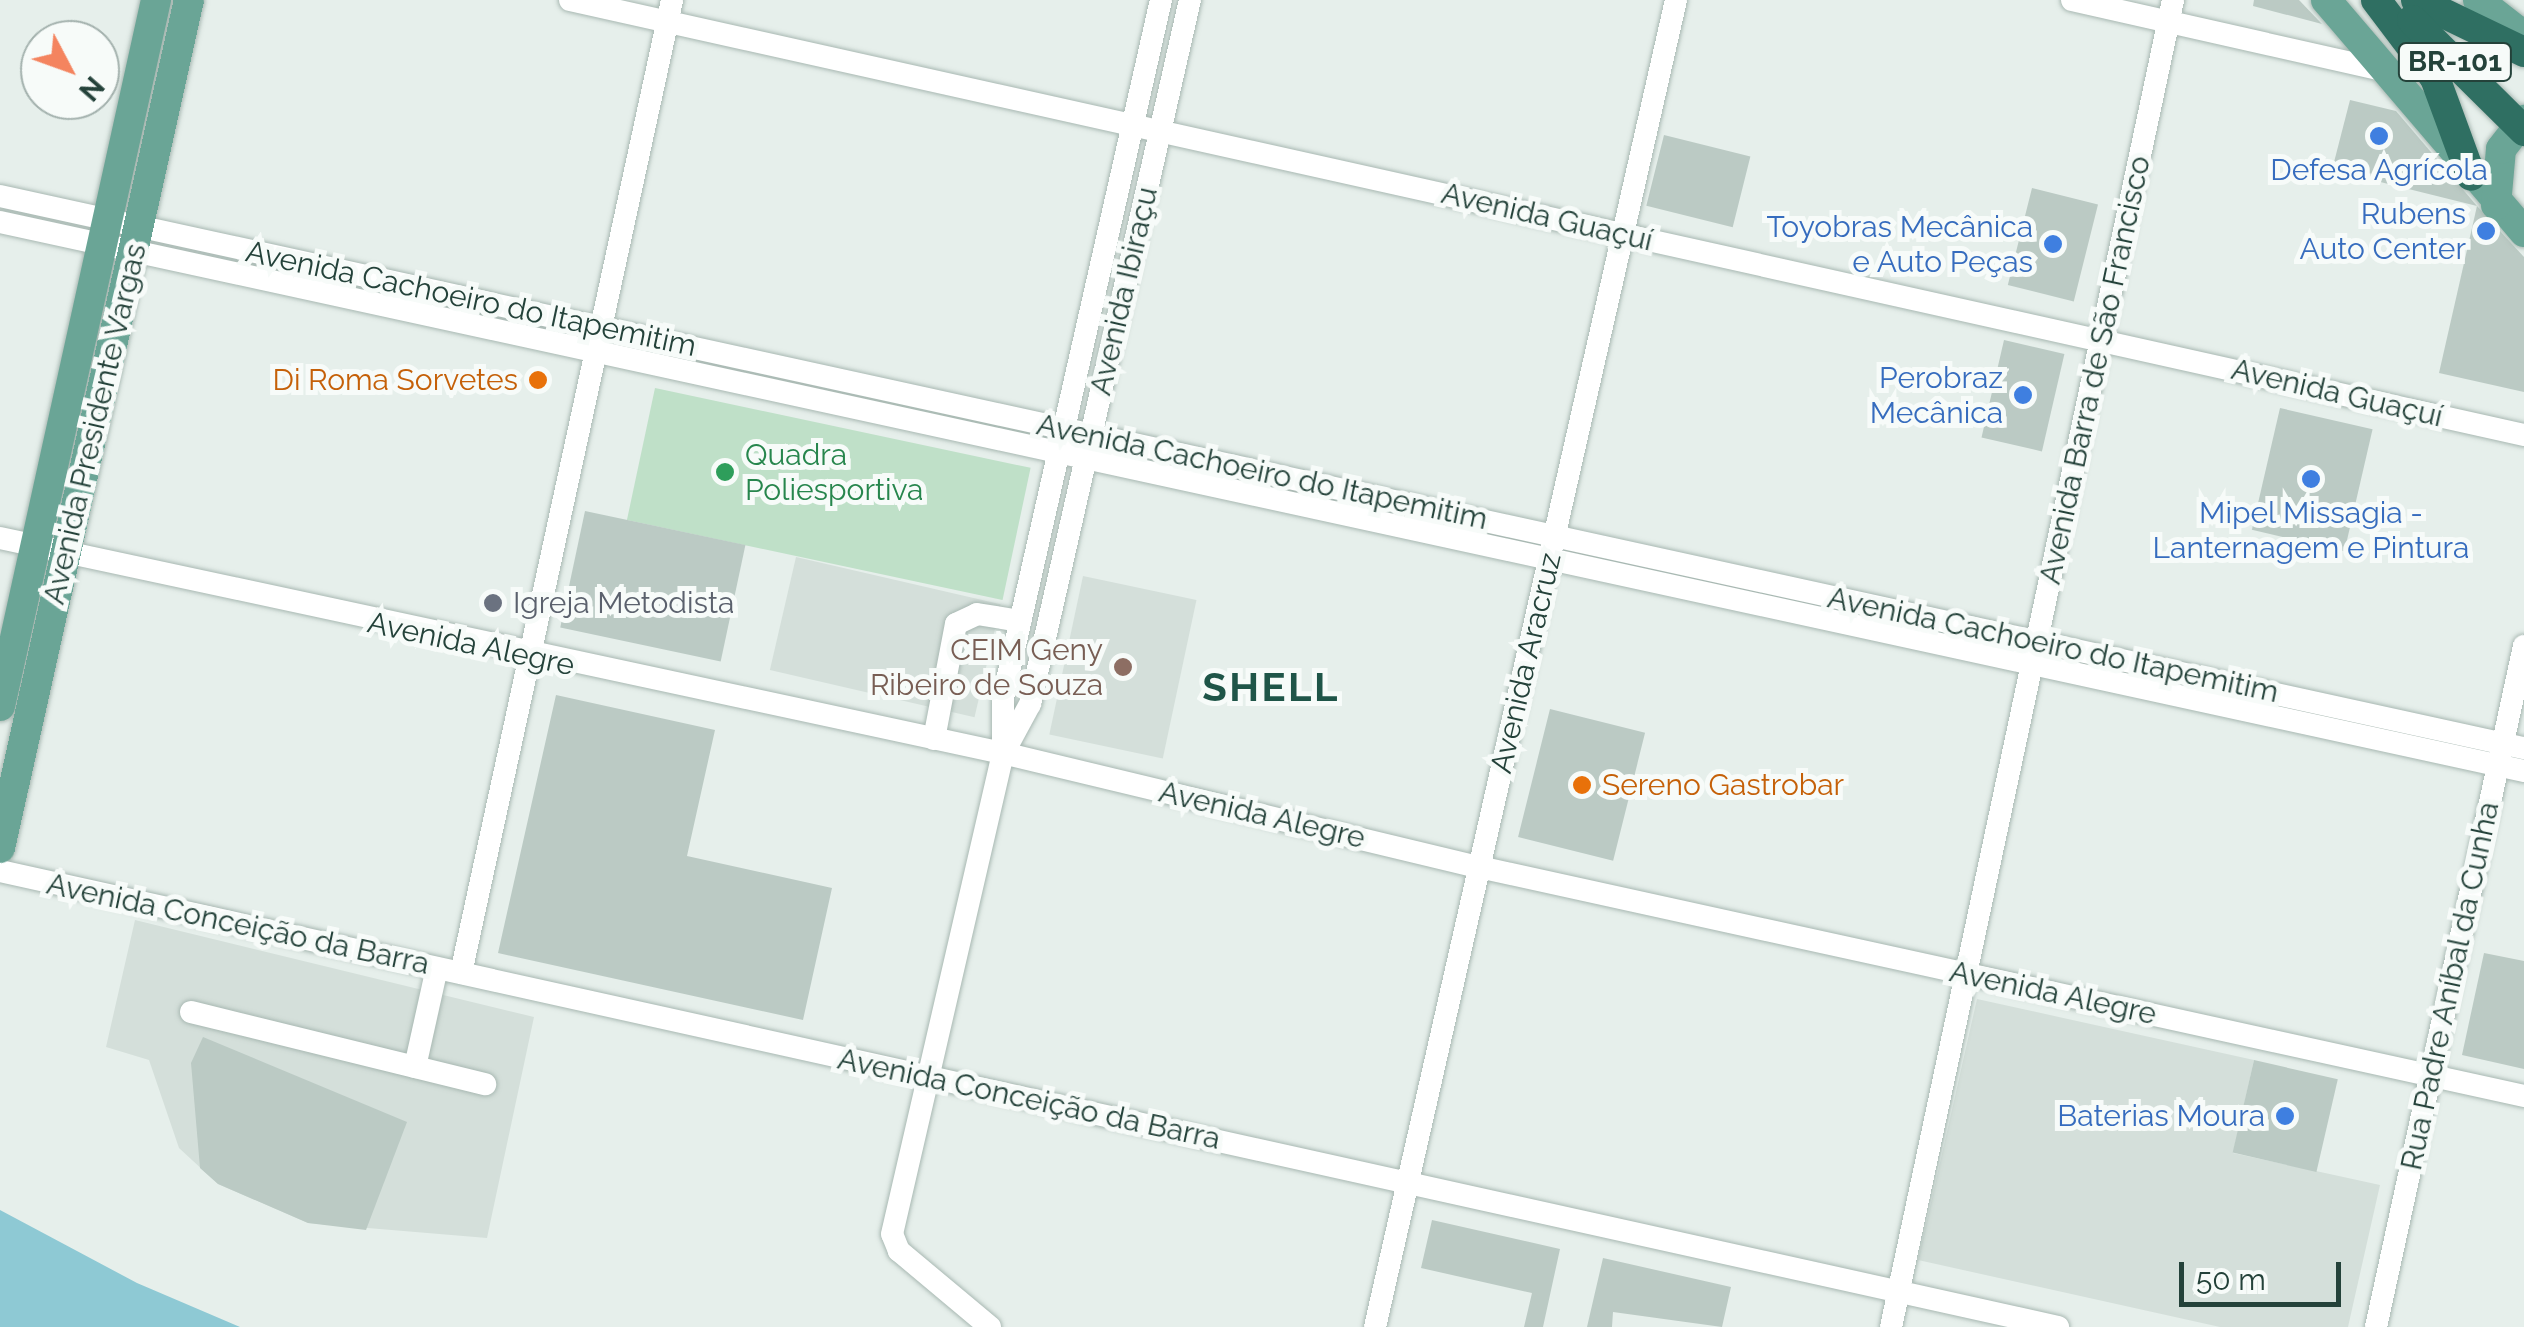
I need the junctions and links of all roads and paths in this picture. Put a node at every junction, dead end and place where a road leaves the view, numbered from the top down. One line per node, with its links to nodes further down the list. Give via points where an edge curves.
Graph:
1 (156, 0): 25 (main road, Avenida Presidente Vargas)
2 (190, 0): 28 (main road, Avenida Presidente Vargas)
3 (570, 0): 13 (street, Avenida Guaçuí)
4 (1161, 0): 18 (street, Avenida Ibiraçu)
5 (1190, 0): 20 (street, Avenida Ibiraçu)
6 (1676, 0): 27 (street, Avenida Aracruz)
7 (2072, 0): 14 (street)
8 (2326, 0): 17 (main road)
9 (2376, 0): 21 (highway, via 2435,78)
10 (2391, 0): 19 (highway, BR-101)
11 (2416, 0): 16 (highway)
12 (2478, 0): 15 (main road)
13 (670, 11): 18 (street, Avenida Guaçuí); 29 (street)
14 (2171, 11): 17 (street); 30 (street, Avenida Barra de São Francisco)
15 (2524, 36)
16 (2524, 52)
17 (2388, 71): 21 (main road)
18 (1132, 125): 20 (street, Avenida Guaçuí); 32 (street, Avenida Ibiraçu)
19 (2522, 125): 23 (main road, via 2501,150)
20 (1160, 132): 27 (street, Avenida Guaçuí); 33 (street, Avenida Ibiraçu)
21 (2471, 176): 23 (main road)
22 (0, 196): 25 (street)
23 (2496, 205): 26 (main road)
24 (0, 222): 25 (street)
25 (105, 232): 28 (street); 38 (main road, Avenida Presidente Vargas)
26 (2524, 232)
27 (1623, 234): 30 (street, Avenida Guaçuí); 39 (street, Avenida Aracruz)
28 (136, 239): 29 (street, Avenida Cachoeiro do Itapemitim); 31 (street); 40 (main road, Avenida Presidente Vargas)
29 (601, 327): 31 (street); 32 (street, Avenida Cachoeiro do Itapemitim)
30 (2101, 340): 34 (street, Avenida Guaçuí); 43 (street, Avenida Barra de São Francisco)
31 (596, 352): 35 (street); 44 (street)
32 (1064, 428): 33 (street, Avenida Cachoeiro do Itapemitim); 35 (street, Avenida Ibiraçu)
33 (1091, 434): 36 (street, Avenida Ibiraçu); 39 (street, Avenida Cachoeiro do Itapemitim)
34 (2524, 434)
35 (1058, 452): 36 (street); 41 (street, Avenida Ibiraçu)
36 (1086, 458): 39 (street); 48 (street, Avenida Ibiraçu, via 1030,704)
37 (0, 538): 38 (street, Avenida Alegre)
38 (35, 546): 40 (street, Avenida Alegre); 45 (main road, Avenida Presidente Vargas)
39 (1552, 547): 43 (street); 51 (street, Avenida Aracruz)
40 (66, 553): 44 (street, Avenida Alegre); 50 (main road, Avenida Presidente Vargas)
41 (1020, 621): 46 (street, via 978,614 956,624); 48 (street, Avenida Ibiraçu, via 1002,698)
42 (2524, 646): 47 (street, Rua Padre Aníbal da Cunha)
43 (2034, 652): 47 (street); 55 (street, Avenida Barra de São Francisco)
44 (530, 658): 46 (street, Avenida Alegre); 54 (street)
45 (0, 706)
46 (934, 739): 48 (street, Avenida Alegre)
47 (2508, 752): 49 (street); 58 (street, Rua Padre Aníbal da Cunha)
48 (1003, 753): 51 (street, Avenida Alegre); 59 (street, Avenida Ibiraçu)
49 (2524, 771)
50 (0, 848)
51 (1480, 867): 55 (street, Avenida Alegre); 62 (street, Avenida Aracruz)
52 (0, 871): 53 (street, Avenida Conceição da Barra)
53 (436, 968): 54 (street, Avenida Conceição da Barra); 57 (street)
54 (461, 973): 59 (street, Avenida Conceição da Barra)
55 (1966, 975): 58 (street, Avenida Alegre); 63 (street, Avenida Barra de São Francisco)
56 (191, 1012): 57 (street)
57 (415, 1067): 60 (street)
58 (2431, 1075): 61 (street, Avenida Alegre); 68 (street, Rua Padre Aníbal da Cunha)
59 (925, 1076): 62 (street, Avenida Conceição da Barra); 64 (street, Avenida Ibiraçu, via 893,1243)
60 (485, 1084)
61 (2524, 1096)
62 (1408, 1183): 63 (street, Avenida Conceição da Barra); 65 (street, Avenida Aracruz)
63 (1898, 1292): 66 (street, Avenida Barra de São Francisco); 67 (street, Avenida Conceição da Barra)
64 (990, 1327)
65 (1376, 1327)
66 (1891, 1327)
67 (2058, 1327)
68 (2376, 1327)

